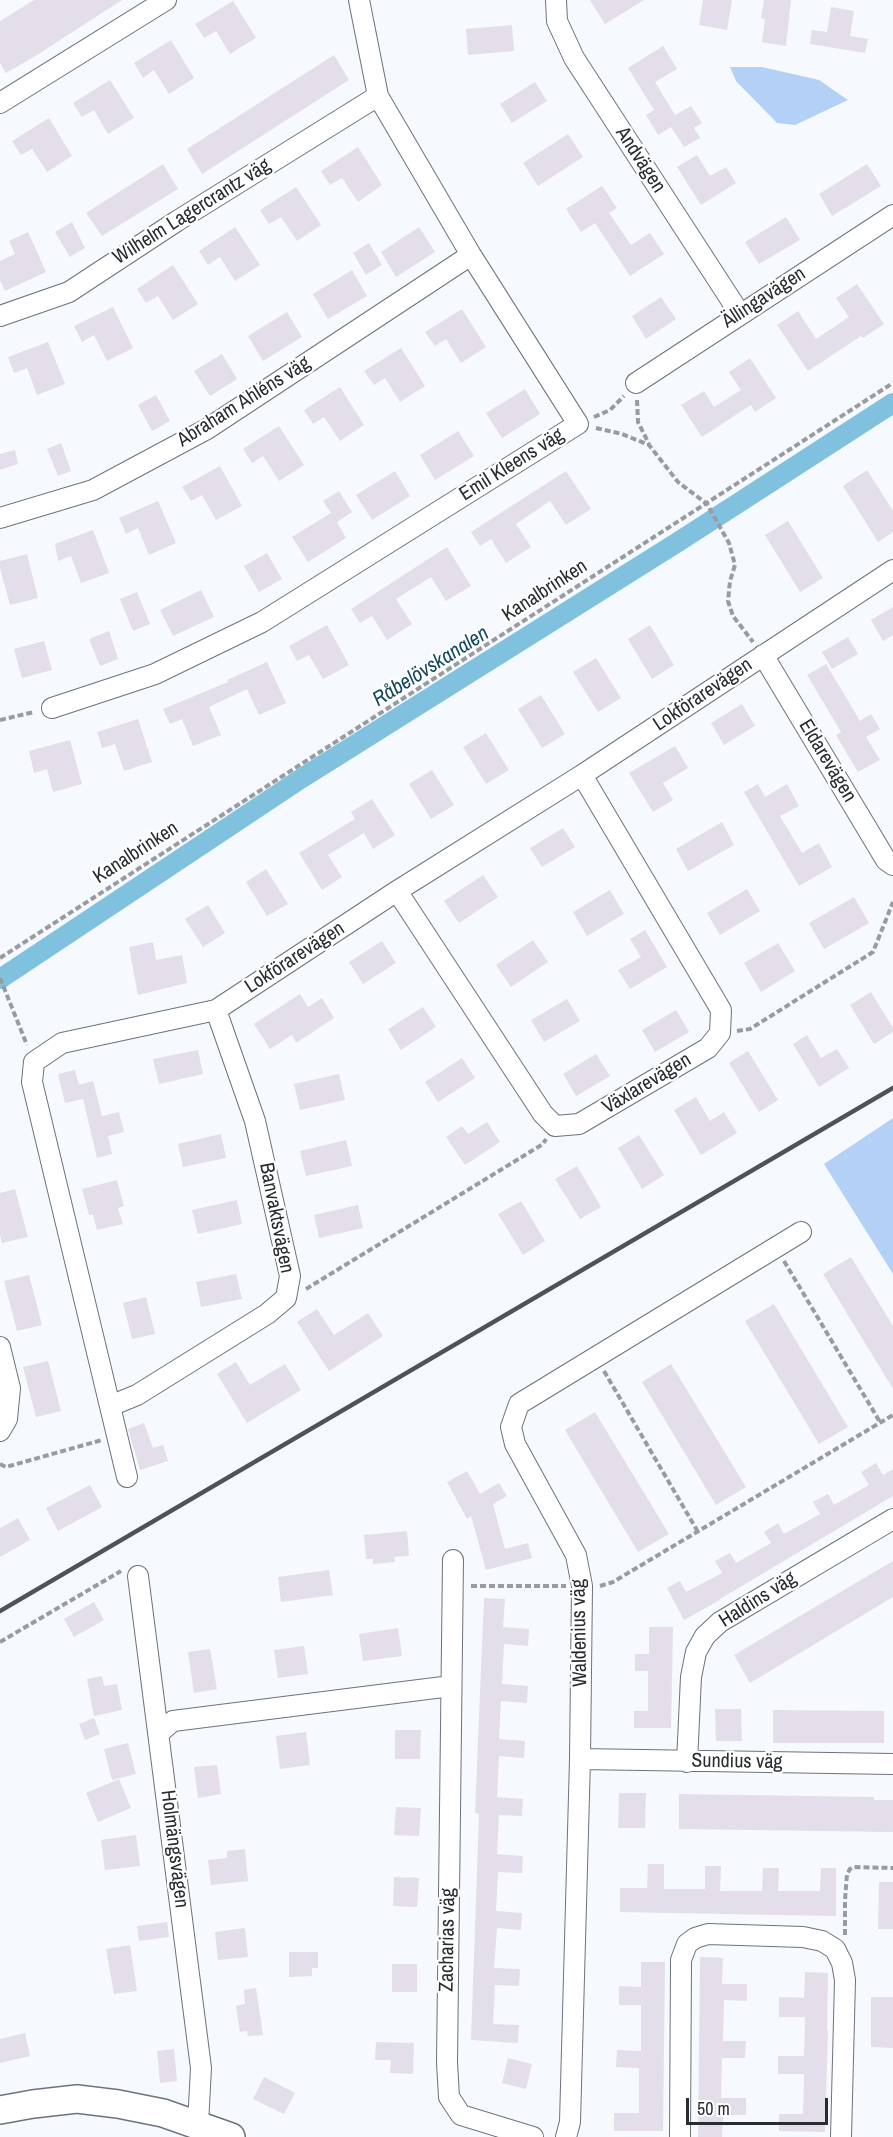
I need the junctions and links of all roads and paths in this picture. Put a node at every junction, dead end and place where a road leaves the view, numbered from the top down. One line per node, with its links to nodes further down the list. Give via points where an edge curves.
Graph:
1 (166, 0): 5 (street)
2 (358, 0): 4 (street, Emil Kleens väg)
3 (556, 0): 8 (street, Andvägen, via 557,21 574,58)
4 (378, 96): 7 (street, Emil Kleens väg); 9 (street, Wilhelm Lagercrantz väg, via 69,292)
5 (0, 103)
6 (893, 215): 8 (street, Ällingavägen)
7 (471, 255): 12 (street, Emil Kleens väg); 15 (street, Abraham Ahléns väg, via 207,429 93,490)
8 (740, 314): 10 (street, Ällingavägen)
9 (0, 316)
10 (636, 383): 12 (path, via 610,411); 13 (path, via 638,422)
11 (893, 383): 14 (path, Kanalbrinken)
12 (578, 424): 13 (path); 18 (street, Emil Kleens väg, via 262,622 155,674)
13 (649, 445): 14 (path, via 678,482)
14 (707, 504): 17 (path, via 729,543 735,565 728,602 733,616); 24 (path, Kanalbrinken)
15 (0, 518)
16 (893, 570): 17 (street, Lokförarevägen)
17 (763, 655): 20 (street, Lokförarevägen); 21 (street, Eldarevägen, via 886,860)
18 (52, 708): 19 (path)
19 (0, 720)
20 (582, 775): 22 (street, Lokförarevägen); 27 (street, via 721,1010)
21 (893, 865)
22 (397, 891): 26 (street, Lokförarevägen); 29 (street, via 543,1114)
23 (893, 902): 27 (path, via 873,952 750,1029)
24 (0, 958)
25 (0, 978): 28 (path)
26 (216, 1010): 28 (street, Lokförarevägen, via 62,1043); 32 (street, Banvaktsvägen, via 255,1121 290,1276)
27 (720, 1033): 29 (street, Växlarevägen, via 708,1048 579,1125)
28 (34, 1062): 35 (street, via 32,1082)
29 (555, 1126): 32 (path, via 543,1144)
30 (801, 1232): 31 (street, Waldenius väg)
31 (776, 1248): 34 (street, Waldenius väg); 37 (path)
32 (286, 1298): 35 (street, Banvaktsvägen, via 267,1314 137,1395)
33 (0, 1347): 38 (street, via 10,1388 7,1419)
34 (596, 1358): 43 (path); 47 (street, Waldenius väg, via 519,1404 511,1427 515,1444 576,1554)
35 (110, 1406): 39 (street)
36 (893, 1415): 37 (path)
37 (881, 1422): 43 (path)
38 (0, 1431)
39 (117, 1436): 40 (path, via 6,1467); 41 (street)
40 (0, 1464)
41 (127, 1478)
42 (893, 1519): 52 (street, Haldins väg, via 720,1622 705,1636 696,1652 692,1677)
43 (698, 1532): 47 (path, via 613,1582 598,1587)
44 (453, 1560): 46 (street, Zacharias väg)
45 (138, 1576): 48 (path, via 122,1570); 50 (street, Holmängsvägen)
46 (453, 1585): 47 (path); 49 (street, Zacharias väg)
47 (582, 1586): 51 (street, Waldenius väg)
48 (0, 1642)
49 (451, 1686): 50 (street, via 172,1721); 59 (street, Zacharias väg, via 449,2097 462,2115)
50 (159, 1732): 57 (street, Holmängsvägen, via 201,2068)
51 (580, 1759): 52 (street, Sundius väg); 60 (street, Waldenius väg)
52 (687, 1762): 53 (street, Sundius väg)
53 (893, 1764)
54 (893, 1868): 55 (path, via 850,1869 845,1941)
55 (835, 1949): 61 (street, via 803,1937 708,1934 687,1944 681,1960); 62 (street, via 845,1980)
56 (0, 2110): 57 (main road, via 77,2099 163,2113)
57 (198, 2124): 58 (main road)
58 (231, 2137)
59 (533, 2137)
60 (566, 2137)
61 (680, 2137)
62 (841, 2137)

